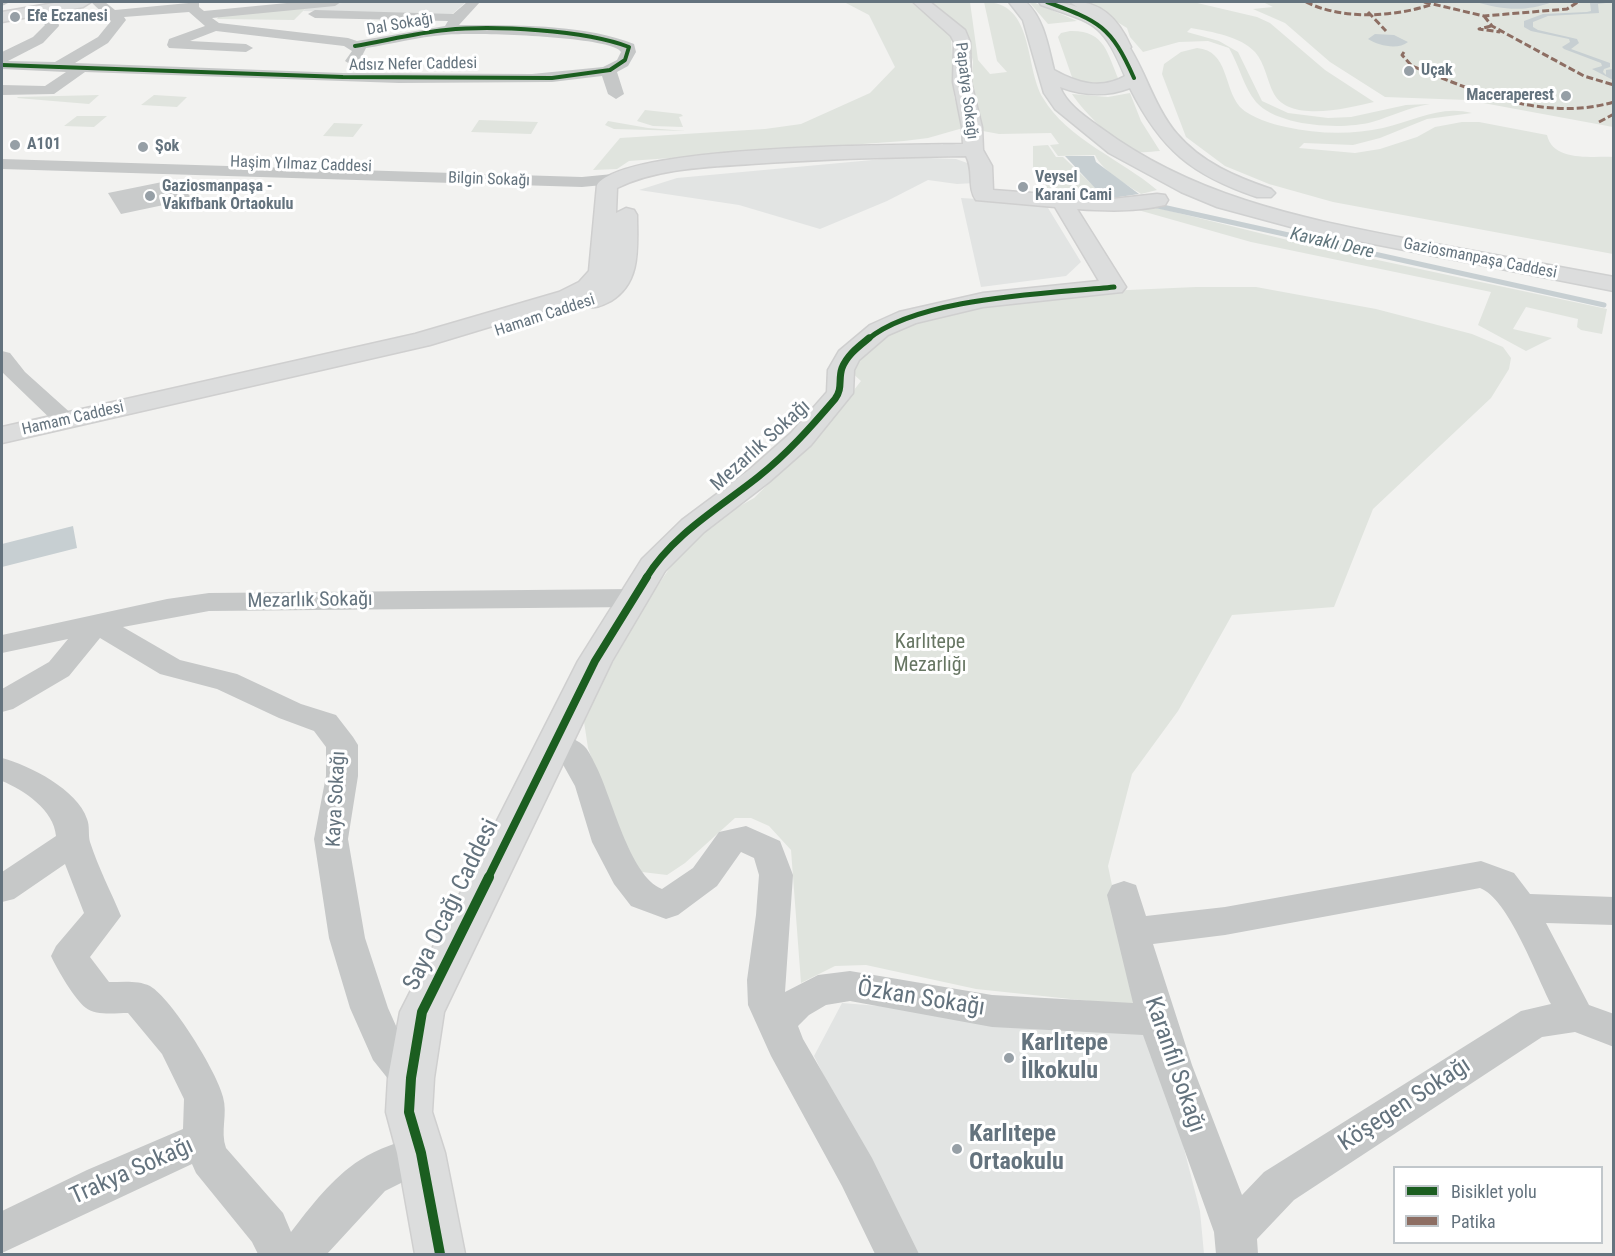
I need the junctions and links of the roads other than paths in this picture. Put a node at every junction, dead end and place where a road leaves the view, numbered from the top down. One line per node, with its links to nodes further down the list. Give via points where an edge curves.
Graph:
1 (83, 2): 11 (main road)
2 (97, 2): 12 (street)
3 (340, 2): 10 (street)
4 (474, 2): 15 (street)
5 (921, 2): 31 (main road, Papatya Sokağı, via 959,34)
6 (1017, 2): 17 (main road, Gaziosmanpaşa Caddesi)
7 (1072, 2): 9 (main road)
8 (1078, 2): 20 (main road, via 1109,20)
9 (1051, 3): 20 (main road, Gaziosmanpaşa Caddesi, via 1101,24)
10 (194, 8): 12 (street); 16 (street)
11 (41, 9): 14 (main road); 21 (street, via 51,20 46,34)
12 (112, 14): 23 (street, via 119,20 103,40)
13 (315, 14): 15 (street)
14 (2, 17)
15 (453, 24): 19 (street, Dal Sokağı); 25 (street, Adsız Nefer Caddesi, via 615,40 629,47 622,64)
16 (215, 27): 18 (street); 18 (street, via 174,45 265,47)
17 (1050, 32): 20 (main road, via 1096,30); 26 (main road, Gaziosmanpaşa Caddesi)
18 (290, 34): 19 (street, via 335,39)
19 (355, 46): 28 (street, via 360,50)
20 (1122, 47): 27 (main road, Gaziosmanpaşa Caddesi)
21 (2, 58)
22 (2, 65): 23 (street, Adsız Nefer Caddesi)
23 (57, 67): 24 (street, Adsız Nefer Caddesi)
24 (81, 68): 28 (street, Adsız Nefer Caddesi); 29 (street, via 48,91)
25 (609, 70): 28 (street, Adsız Nefer Caddesi, via 546,76); 30 (street)
26 (1046, 72): 27 (main road, via 1065,84 1091,89 1122,86); 35 (main road, Gaziosmanpaşa Caddesi, via 1053,92 1066,109)
27 (1134, 78): 40 (main road, Gaziosmanpaşa Caddesi, via 1168,138 1193,161 1236,183 1330,210)
28 (340, 79)
29 (2, 90)
30 (616, 94)
31 (973, 150): 36 (main road, Bilgin Sokağı, via 759,156 676,165); 38 (main road, Papatya Sokağı, via 981,166 983,196)
32 (2, 154): 34 (street)
33 (2, 164): 34 (street, Bilgin Sokağı)
34 (187, 166): 36 (street, Bilgin Sokağı, via 582,182)
35 (1147, 170): 37 (main road, via 1167,188 1166,195); 39 (main road, Gaziosmanpaşa Caddesi, via 1230,204)
36 (611, 179): 43 (main road, Hamam Caddesi, via 607,185 600,272 584,289 421,340)
37 (1157, 200): 38 (main road, via 1128,204); 39 (main road, via 1200,203)
38 (1062, 202): 46 (main road, Mezarlık Sokağı, via 1114,286 983,300 908,317 879,330 849,356 841,370 840,393 809,430 759,476 670,546)
39 (1299, 223): 41 (main road, Gaziosmanpaşa Caddesi)
40 (1614, 267)
41 (1614, 284)
42 (2, 358): 43 (street)
43 (68, 426): 44 (main road, Hamam Caddesi); 45 (main road, Hamam Caddesi)
44 (2, 435)
45 (2, 447)
46 (634, 598): 47 (street, Mezarlık Sokağı, via 209,602); 50 (main road, Saya Ocağı Caddesi, via 595,661)
47 (96, 623): 48 (street, Mezarlık Sokağı); 49 (street, via 59,669); 63 (street, Kaya Sokağı, via 170,667 226,681 325,723 342,745 342,776 332,839 347,938 369,1008 387,1048)
48 (2, 644)
49 (2, 702)
50 (553, 743): 60 (street, via 573,753 591,786 609,842 626,875 643,896 666,904 686,892 705,877 731,841 746,839 768,850 776,875 765,980 767,1005); 63 (main road, Saya Ocağı Caddesi, via 422,1012)
51 (2, 769): 52 (street, via 48,794 71,819)
52 (72, 841): 53 (street); 64 (street, via 103,916 69,956 99,997 138,998 176,1042 204,1098)
53 (2, 889)
54 (1124, 895): 57 (street, Karanfil Sokağı)
55 (1520, 908): 56 (street); 57 (street, via 1502,882 1481,874 1225,921); 58 (street)
56 (1614, 911)
57 (1132, 932): 59 (street, Karanfil Sokağı)
58 (1576, 1016): 61 (street); 67 (street, Köşegen Sokağı, via 1534,1022 1279,1186)
59 (1157, 1020): 60 (street, Özkan Sokağı, via 992,1011 850,986 818,991 796,1004); 67 (street, Karanfil Sokağı)
60 (778, 1022): 71 (street, via 785,1044 858,1172)
61 (1613, 1031): 62 (street)
62 (1614, 1037)
63 (411, 1078): 65 (main road, Saya Ocağı Caddesi, via 409,1112)
64 (202, 1140): 66 (street, Trakya Sokağı); 68 (street, Trakya Sokağı, via 211,1160 268,1228)
65 (421, 1153): 69 (street, via 371,1176); 70 (main road, Saya Ocağı Caddesi)
66 (2, 1233)
67 (1236, 1243)
68 (279, 1254)
69 (303, 1254)
70 (440, 1254)
71 (897, 1254)

